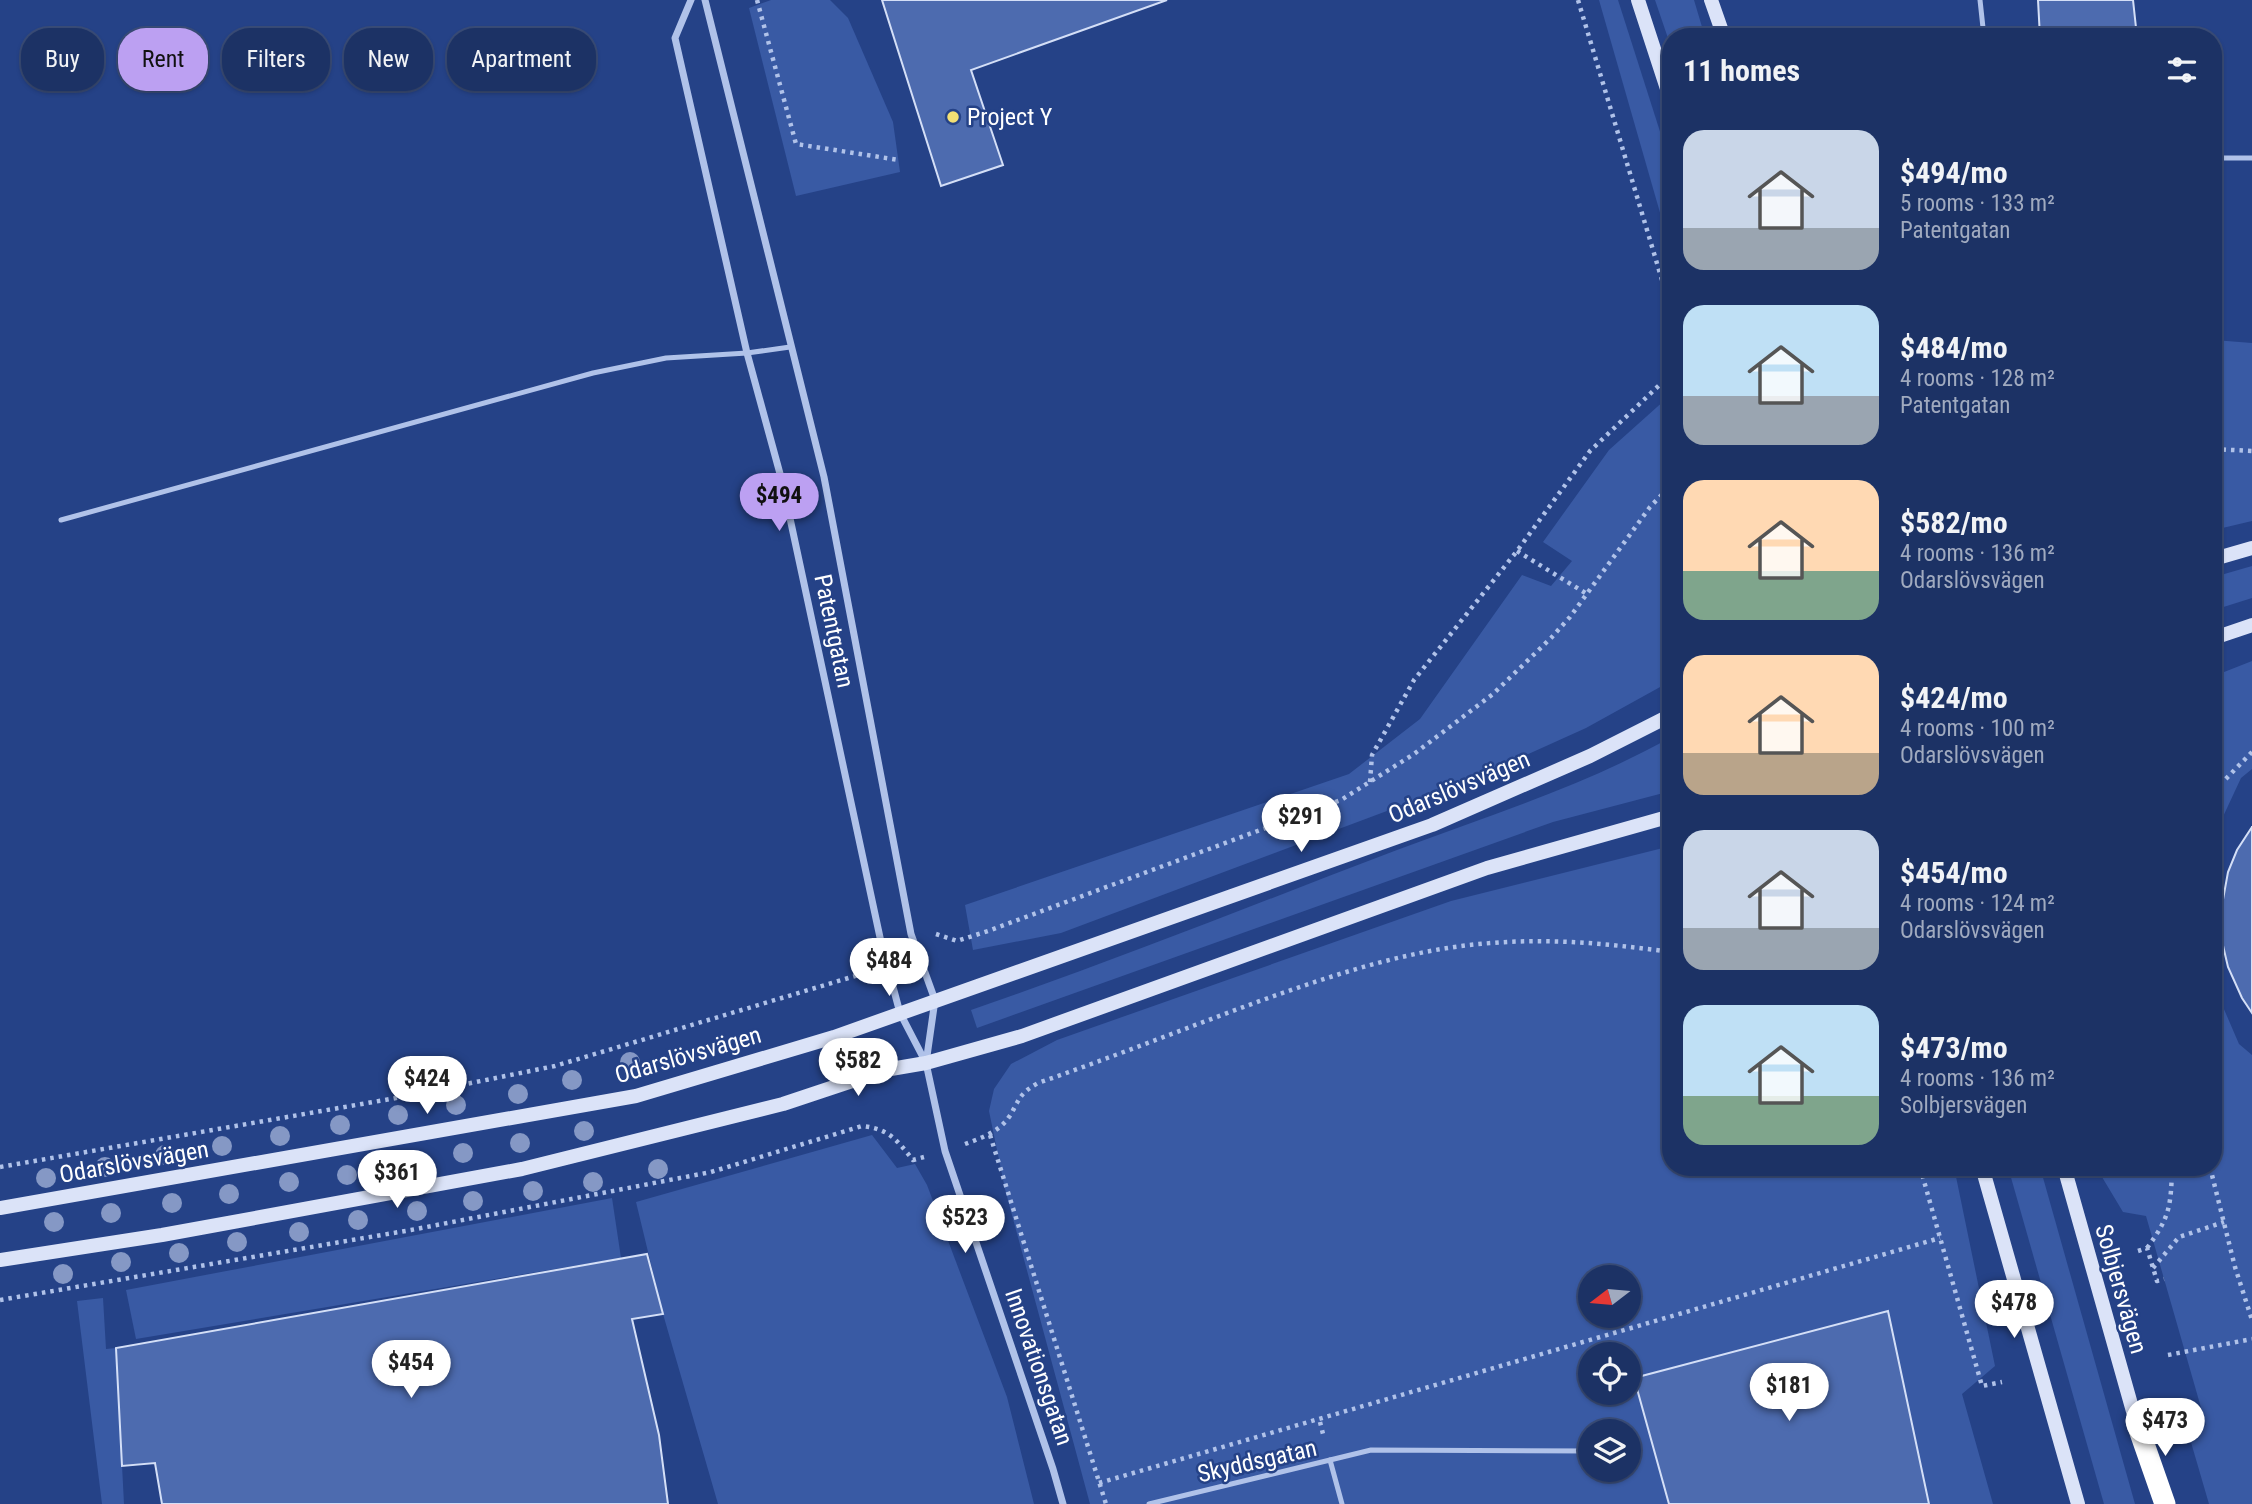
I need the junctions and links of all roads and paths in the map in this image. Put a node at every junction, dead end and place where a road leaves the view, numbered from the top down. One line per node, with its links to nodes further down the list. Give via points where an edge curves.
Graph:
1 (691, 0): 16 (street, Patentgatan, via 675,38)
2 (705, 0): 15 (street, Patentgatan)
3 (757, 0): 13 (path, via 796,144)
4 (1578, 0): 14 (path)
5 (1638, 0): 10 (main road)
6 (1712, 0): 8 (main road)
7 (1980, 0): 9 (lane)
8 (1721, 28)
9 (1983, 28)
10 (1662, 73)
11 (2222, 158): 12 (lane)
12 (2252, 158)
13 (899, 160)
14 (1662, 280)
15 (790, 346): 16 (lane); 33 (street, Patentgatan, via 824,477)
16 (747, 353): 21 (lane, via 666,358 593,373); 34 (street, Patentgatan, via 782,481)
17 (1662, 383): 23 (path, via 1590,451)
18 (2222, 449): 19 (path)
19 (2252, 451)
20 (1662, 495): 25 (path)
21 (61, 520)
22 (2252, 548): 24 (main road)
23 (1517, 551): 25 (path); 30 (path, via 1414,680 1373,755)
24 (2222, 557)
25 (1587, 594): 30 (path, via 1551,638 1493,694)
26 (2252, 625): 27 (main road)
27 (2222, 635)
28 (1662, 720): 36 (main road, Odarslövsvägen, via 1432,825)
29 (2252, 752): 31 (path)
30 (1370, 782): 33 (path, via 1306,814 988,931 957,941 929,931)
31 (2222, 783)
32 (1662, 819): 38 (main road, via 1487,868 1022,1036)
33 (911, 934): 36 (street, Patentgatan)
34 (881, 942): 37 (street, Patentgatan); 41 (path, via 869,947 855,976 555,1066)
35 (1662, 951): 39 (path, via 1578,942 1490,943 1375,963 1038,1083 1025,1090 1008,1118)
36 (935, 1000): 37 (main road, Odarslövsvägen); 38 (street, Innovationsgatan)
37 (900, 1013): 38 (street, Patentgatan); 47 (main road, Odarslövsvägen, via 636,1096)
38 (926, 1063): 40 (street, Innovationsgatan); 52 (main road, via 885,1070 783,1104 522,1170)
39 (990, 1135): 40 (path); 63 (path)
40 (945, 1151): 55 (path, via 913,1160 881,1128 862,1126 710,1172 411,1230); 64 (street, Innovationsgatan)
41 (0, 1167)
42 (1923, 1176): 49 (path)
43 (1985, 1176): 68 (main road)
44 (2067, 1176): 60 (main road, Solbjersvägen)
45 (2171, 1176): 50 (path, via 2169,1212)
46 (2212, 1176): 48 (path)
47 (0, 1208)
48 (2224, 1222): 53 (path, via 2179,1237); 56 (path)
49 (1940, 1238): 59 (path, via 1982,1386); 63 (path)
50 (2147, 1248): 51 (path); 53 (path)
51 (2138, 1251)
52 (0, 1260)
53 (2153, 1268): 54 (path, via 2157,1281)
54 (2164, 1279)
55 (0, 1300)
56 (2252, 1320)
57 (2252, 1339): 58 (path)
58 (2168, 1355)
59 (2002, 1382)
60 (2136, 1422): 69 (highway)
61 (1578, 1451): 62 (lane, via 1371,1450)
62 (1330, 1460): 66 (lane, Skyddsgatan); 67 (lane, Skyddsgatan)
63 (1099, 1483): 65 (path)
64 (1063, 1504)
65 (1106, 1504)
66 (1149, 1504)
67 (1342, 1504)
68 (2078, 1504)
69 (2163, 1504)

